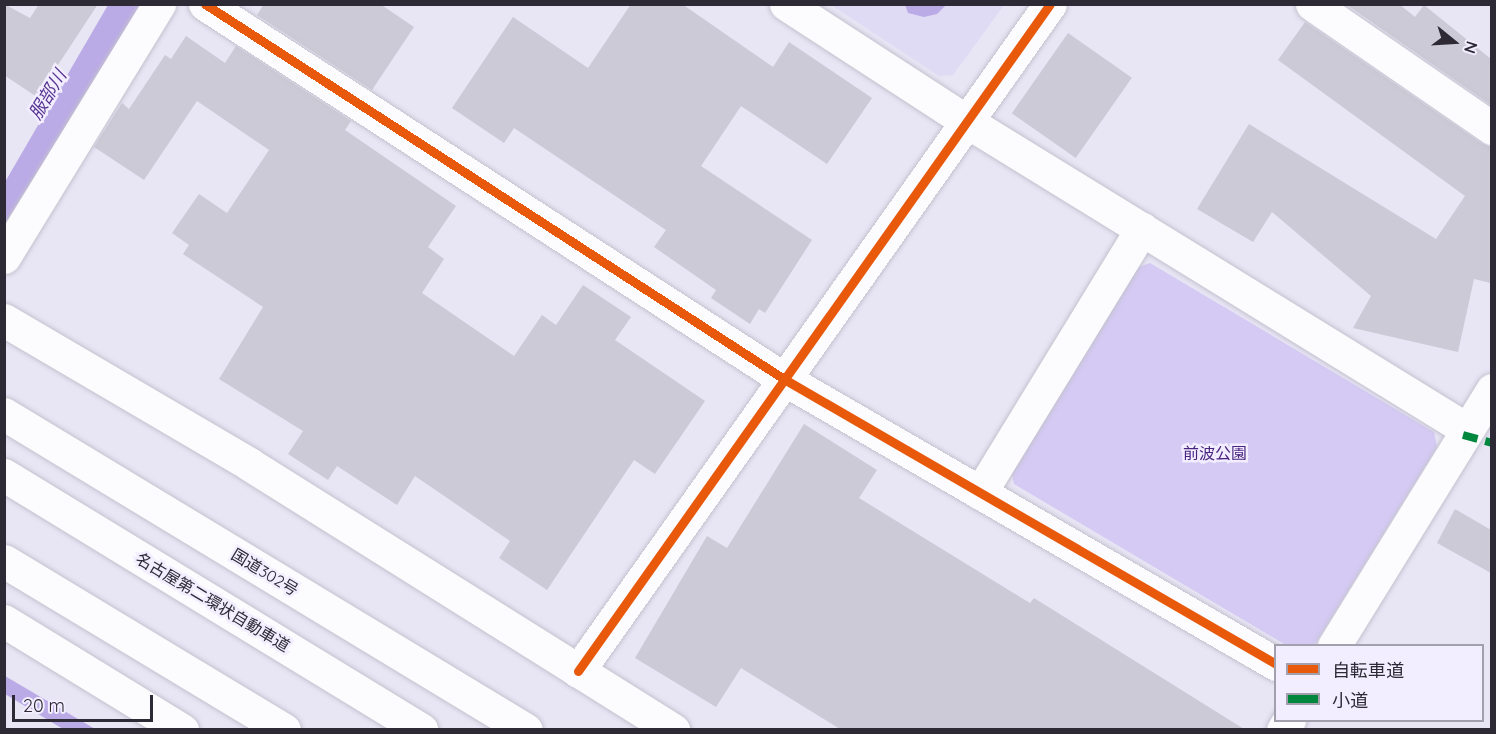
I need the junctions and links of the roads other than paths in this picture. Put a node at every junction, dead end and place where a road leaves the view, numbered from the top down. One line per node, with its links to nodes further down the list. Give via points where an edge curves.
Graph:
1 (159, 4): 9 (main road)
2 (205, 4): 11 (main road)
3 (786, 4): 6 (main road)
4 (1050, 4): 6 (main road)
5 (1312, 4): 7 (main road)
6 (966, 121): 8 (main road); 11 (main road)
7 (1491, 128)
8 (1142, 229): 14 (main road); 16 (main road)
9 (4, 257)
10 (4, 320): 21 (main road, via 249,464)
11 (784, 379): 16 (main road); 21 (main road)
12 (1491, 390): 14 (main road)
13 (4, 414): 25 (main road, 国道302号)
14 (1466, 429): 19 (main road)
15 (4, 475): 24 (main road, 名古屋第二環状自動車道)
16 (980, 493): 20 (main road)
17 (4, 561): 23 (main road)
18 (4, 621): 22 (main road)
19 (1335, 644)
20 (1274, 663)
21 (578, 671): 26 (main road)
22 (182, 729)
23 (284, 729)
24 (421, 729)
25 (526, 729)
26 (673, 729)

